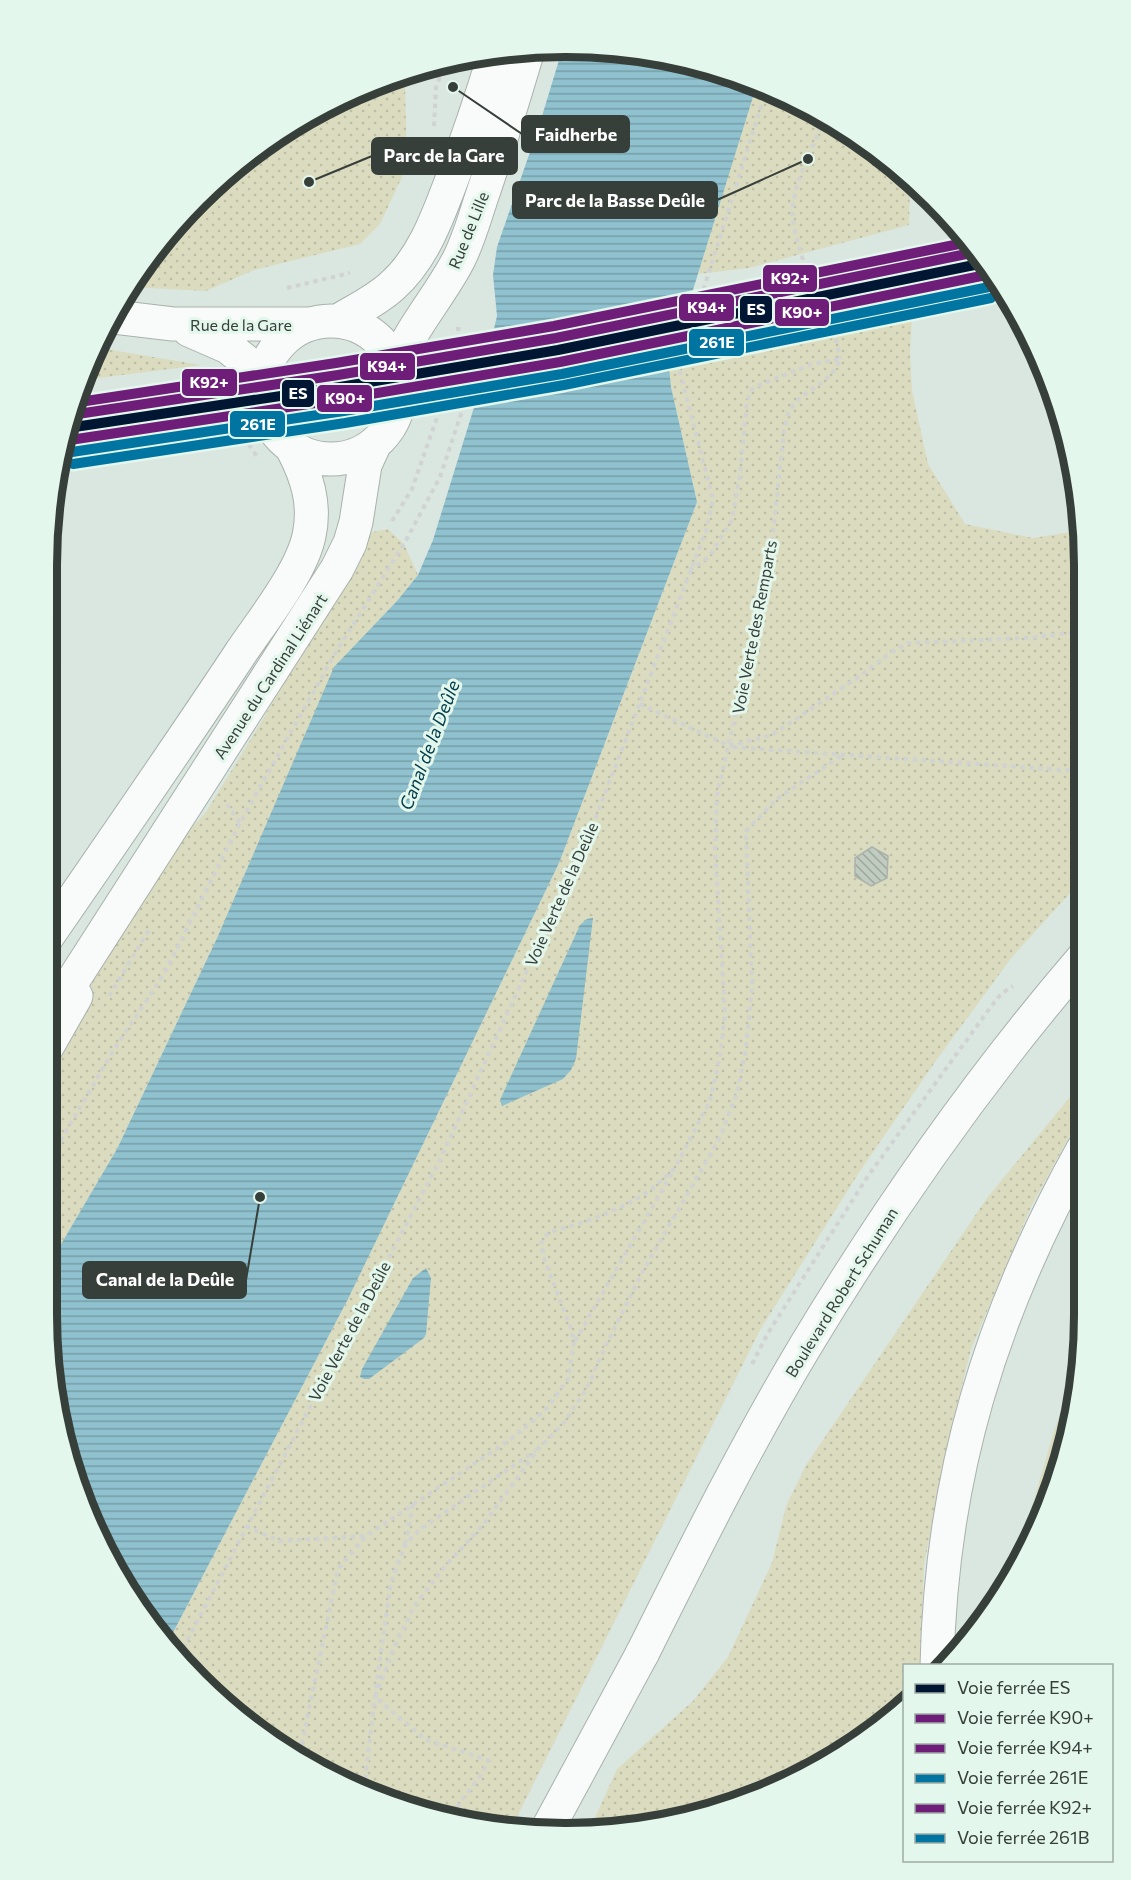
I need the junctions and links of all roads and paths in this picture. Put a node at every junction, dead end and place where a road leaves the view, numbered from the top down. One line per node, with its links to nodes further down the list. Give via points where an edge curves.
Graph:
1 (525, 59): 12 (main road, Rue de Lille, via 470,233 459,259 404,346)
2 (492, 62): 8 (main road, Rue de Lille, via 443,203 409,267 393,286)
3 (764, 98): 20 (path, Voie Verte de la Deûle, via 679,368 713,499 706,531)
4 (820, 125): 10 (path, via 792,205 795,238)
5 (357, 270): 6 (path)
6 (277, 290)
7 (121, 318): 9 (main road, Rue de la Gare)
8 (324, 322): 9 (main road, Rue de la Gare); 12 (main road, via 357,325 374,335); 13 (main road, via 291,333 276,347)
9 (173, 324): 13 (main road, Rue de la Gare, via 228,347)
10 (840, 359): 20 (path, via 813,364 751,390 732,520 709,557); 23 (path, Voie Verte des Remparts, via 835,371 790,409 784,430 769,570)
11 (457, 361): 27 (path, via 468,393 440,477)
12 (396, 366): 16 (main road, via 398,408 389,428)
13 (263, 375): 17 (main road, via 265,412 276,434)
14 (447, 389): 19 (path, via 412,489)
15 (249, 419): 18 (path, via 245,440)
16 (375, 443): 17 (main road, via 340,459 316,458); 28 (main road, Avenue du Cardinal Liénart, via 365,465 350,543 337,569)
17 (292, 448): 29 (main road, via 311,502 308,539 302,555 189,732)
18 (257, 456)
19 (403, 504)
20 (690, 570): 22 (path, Voie Verte de la Deûle)
21 (1074, 632): 23 (path, via 908,643 772,735)
22 (640, 704): 23 (path); 39 (path, Voie Verte de la Deûle, via 587,840 439,1162)
23 (729, 746): 24 (path); 35 (path, Voie Verte des Remparts, via 717,795 724,1012 720,1056 710,1101)
24 (844, 754): 25 (path); 37 (path, via 778,798 746,831 752,986 737,1094 718,1141 644,1269 587,1388 564,1423)
25 (1074, 771)
26 (226, 802): 27 (path)
27 (240, 823): 33 (path, via 164,974)
28 (131, 893): 31 (main road); 32 (main road)
29 (57, 923)
30 (1074, 969): 43 (main road, Boulevard Robert Schuman, via 973,1093 826,1313 728,1486)
31 (57, 1006)
32 (57, 1029)
33 (57, 1147)
34 (1074, 1166): 44 (main road, via 1021,1273 969,1425 946,1535)
35 (675, 1168): 36 (path, Voie Verte des Remparts); 36 (path, via 652,1190 628,1204 548,1233 541,1243)
36 (574, 1341): 38 (path, via 568,1378 547,1408 514,1437)
37 (538, 1449): 41 (path, via 418,1530); 45 (path, via 483,1525 415,1605)
38 (413, 1503): 40 (path); 41 (path)
39 (246, 1526): 40 (path, via 279,1541); 42 (path, Voie Verte de la Deûle)
40 (366, 1536): 46 (path, via 338,1569)
41 (405, 1545): 45 (path, via 391,1582)
42 (182, 1649)
43 (642, 1654): 49 (main road); 50 (main road)
44 (937, 1661)
45 (375, 1697): 47 (path); 48 (path, via 426,1740 488,1760 484,1772)
46 (301, 1749)
47 (365, 1781)
48 (455, 1811)
49 (551, 1823)
50 (567, 1823)

